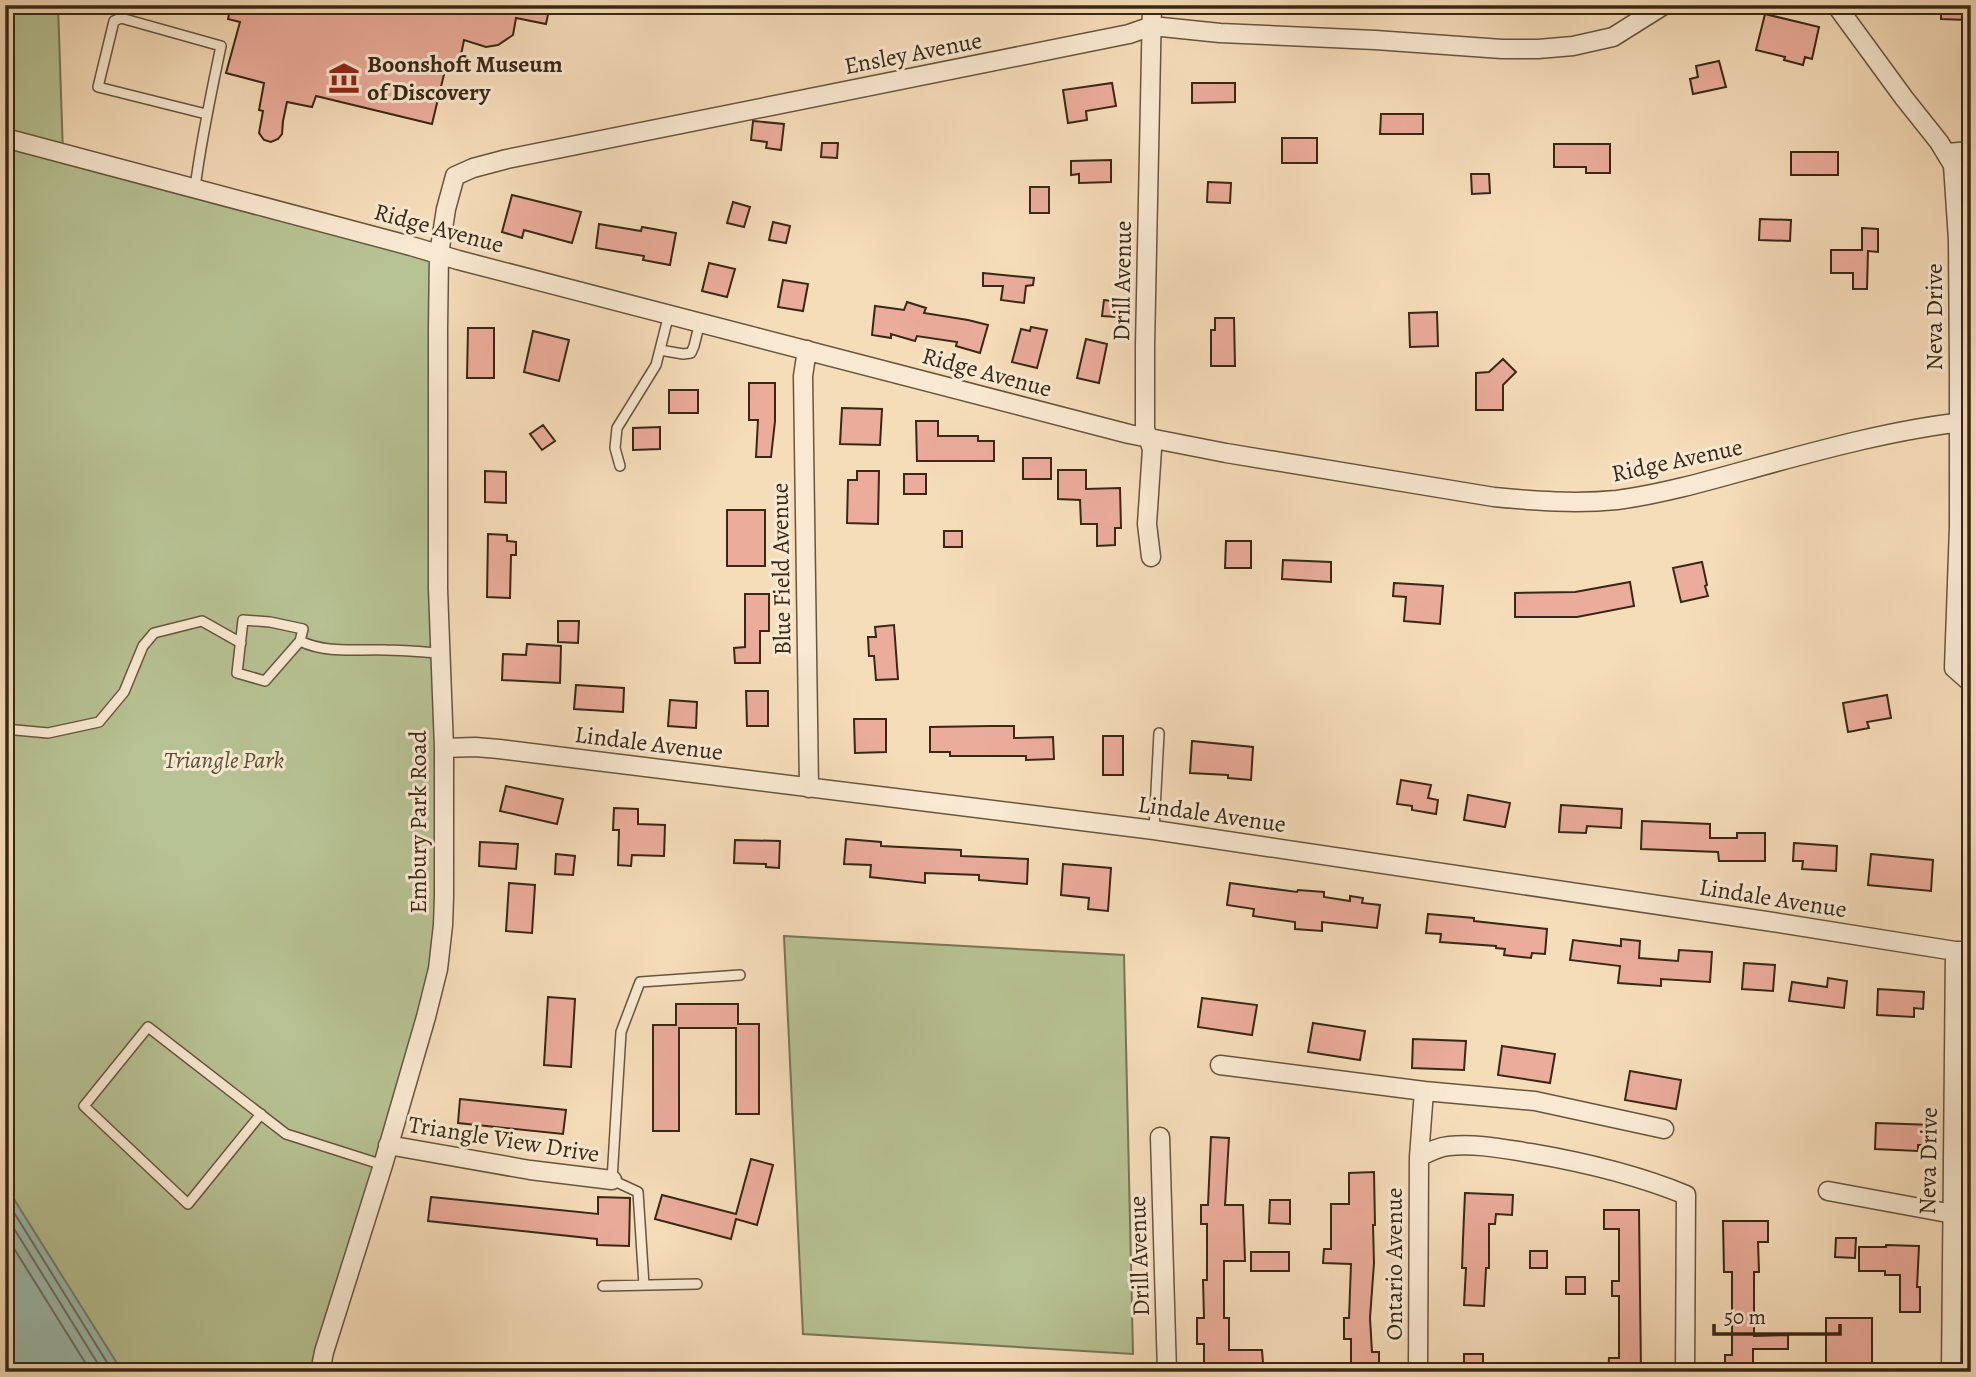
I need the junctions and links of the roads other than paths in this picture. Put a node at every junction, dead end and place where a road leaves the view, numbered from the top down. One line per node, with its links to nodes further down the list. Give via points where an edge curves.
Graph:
1 (1152, 5): 4 (street, Drill Avenue)
2 (1664, 5): 4 (street, Ensley Avenue, via 1613,37 1538,49)
3 (1836, 5): 8 (street, Neva Drive)
4 (1152, 26): 10 (street, Ensley Avenue, via 473,168 455,176); 16 (street, Drill Avenue, via 1145,346)
5 (206, 114): 5 (lane, via 221,46 121,18 114,21 98,87); 9 (lane)
6 (5, 138): 9 (street, Ridge Avenue)
7 (1971, 151): 8 (street)
8 (1947, 153): 15 (street, Neva Drive, via 1953,164 1958,218 1959,372)
9 (195, 188): 10 (street, Ridge Avenue)
10 (439, 254): 11 (street, Ridge Avenue); 21 (street, Embury Park Road)
11 (668, 314): 12 (street, Ridge Avenue); 13 (lane)
12 (700, 322): 13 (lane, via 691,353); 14 (street, Ridge Avenue)
13 (660, 350): 17 (lane, via 656,365 617,428 615,448)
14 (807, 350): 16 (street, Ridge Avenue); 26 (street, Blue Field Avenue, via 803,376)
15 (1964, 422): 16 (street, Ridge Avenue, via 1902,431 1662,493 1580,502 1494,497); 22 (street, Neva Drive, via 1954,668)
16 (1148, 438): 18 (street, Drill Avenue, via 1152,449 1147,524)
17 (620, 467)
18 (1151, 557)
19 (300, 641): 20 (lane, via 303,629 243,620); 20 (lane, via 265,681 237,673); 21 (lane, via 314,648)
20 (241, 643): 23 (lane, via 202,621 154,633 143,646 124,692 99,722 48,733)
21 (440, 653): 25 (street, Embury Park Road)
22 (1971, 683)
23 (5, 729)
24 (1159, 733): 27 (lane)
25 (444, 748): 26 (street, Lindale Avenue, via 499,749); 35 (street, Embury Park Road, via 444,897 438,969)
26 (809, 788): 27 (street, Lindale Avenue)
27 (1154, 830): 28 (street, Lindale Avenue)
28 (1963, 951): 40 (street, Neva Drive)
29 (740, 975): 38 (lane, via 640,982 621,1032)
30 (1220, 1065): 31 (street)
31 (1424, 1091): 33 (street, via 1535,1101); 36 (street, Ontario Avenue)
32 (261, 1114): 32 (lane, via 148,1027 84,1106 188,1204); 37 (lane, via 286,1134)
33 (1664, 1129)
34 (1160, 1138): 45 (street, Drill Avenue)
35 (388, 1146): 37 (street, Embury Park Road); 38 (street, Triangle View Drive)
36 (1419, 1157): 46 (street, Ontario Avenue); 47 (street, via 1448,1146 1503,1148 1651,1180 1686,1195)
37 (383, 1165): 44 (street, Embury Park Road)
38 (612, 1180): 41 (lane, via 638,1192)
39 (1828, 1191): 40 (street)
40 (1952, 1214): 48 (street, Neva Drive)
41 (644, 1284): 42 (lane); 43 (lane)
42 (697, 1284)
43 (603, 1286)
44 (320, 1372)
45 (1167, 1372)
46 (1418, 1372)
47 (1685, 1372)
48 (1951, 1372)

